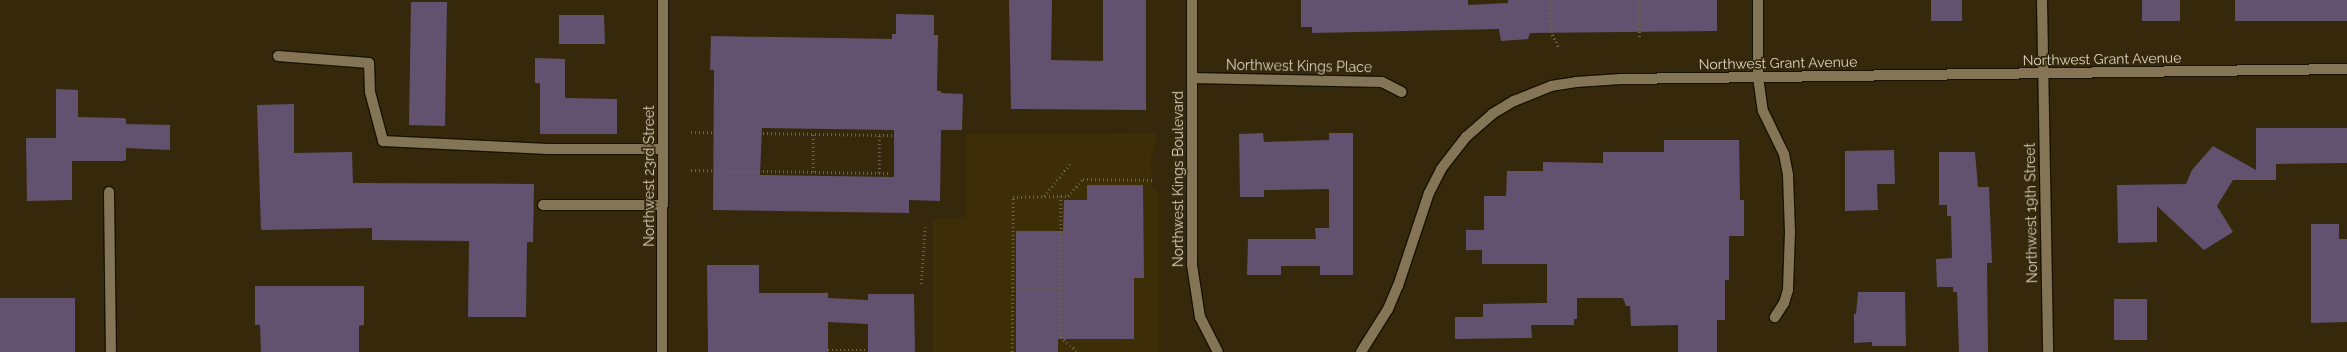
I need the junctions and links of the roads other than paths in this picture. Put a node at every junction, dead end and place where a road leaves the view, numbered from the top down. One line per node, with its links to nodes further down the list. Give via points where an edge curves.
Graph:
1 (663, 0): 11 (main road, Northwest 23rd Street)
2 (1192, 0): 9 (main road, Northwest Kings Boulevard)
3 (1758, 0): 8 (main road)
4 (2042, 0): 7 (main road, Northwest 19th Street)
5 (278, 56): 11 (main road, via 369,63 370,92 383,142 548,149)
6 (2347, 69): 7 (main road, Northwest Grant Avenue)
7 (2043, 74): 8 (main road, Northwest Grant Avenue); 20 (main road, Northwest 19th Street)
8 (1758, 77): 15 (main road, via 1763,111 1784,154 1788,175 1788,290 1784,303); 19 (main road, Northwest Grant Avenue, via 1576,82 1543,89 1492,114 1466,137 1441,169 1429,193 1388,309)
9 (1192, 78): 10 (main road, Northwest Kings Place, via 1382,82); 18 (main road, Northwest Kings Boulevard, via 1192,265 1200,317)
10 (1402, 92)
11 (663, 149): 14 (main road, Northwest 23rd Street)
12 (109, 192): 16 (main road)
13 (543, 205): 14 (main road)
14 (663, 205): 17 (main road, Northwest 23rd Street)
15 (1775, 317)
16 (111, 352)
17 (662, 352)
18 (1218, 352)
19 (1361, 352)
20 (2048, 352)

